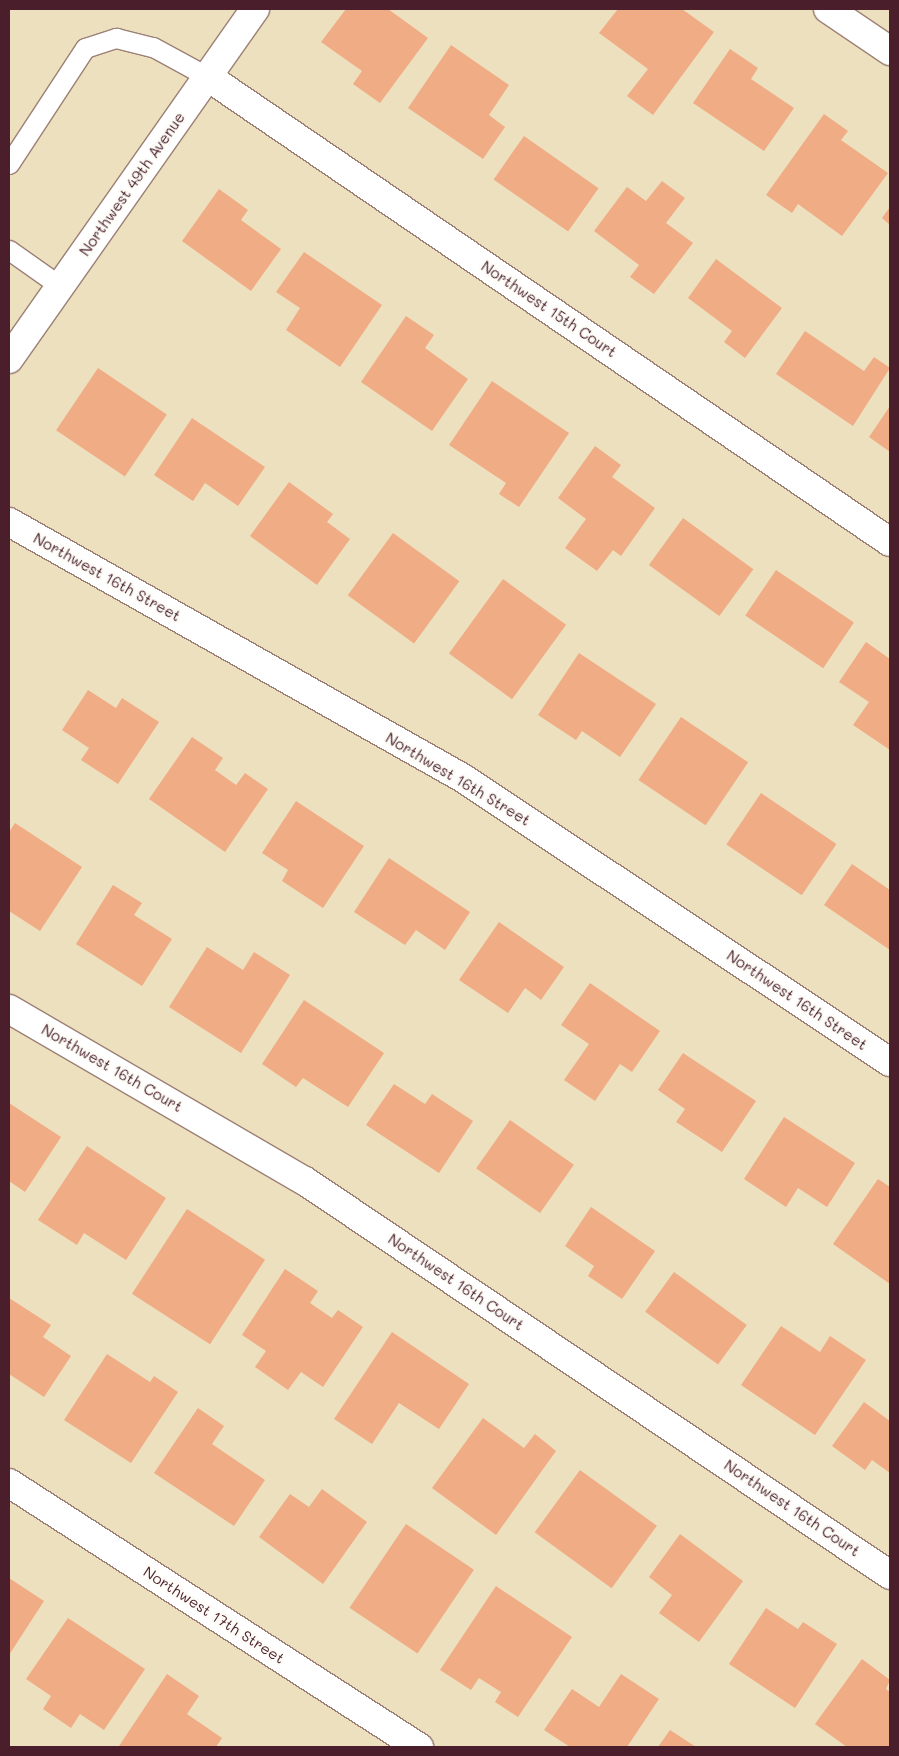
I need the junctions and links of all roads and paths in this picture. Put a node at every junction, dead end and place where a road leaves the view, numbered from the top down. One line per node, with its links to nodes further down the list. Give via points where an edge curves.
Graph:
1 (255, 9): 4 (street, Northwest 49th Avenue)
2 (828, 9): 3 (street)
3 (890, 51)
4 (208, 77): 5 (lane, via 154,47 116,38 85,48); 7 (street, Northwest 49th Avenue); 10 (street, Northwest 15th Court)
5 (9, 164)
6 (9, 250): 7 (lane)
7 (60, 286): 8 (street, Northwest 49th Avenue)
8 (9, 359)
9 (9, 522): 12 (street, Northwest 16th Street, via 461,777)
10 (890, 542)
11 (9, 1009): 14 (street, Northwest 16th Court, via 305,1180)
12 (890, 1062)
13 (9, 1483): 15 (street, Northwest 17th Street)
14 (890, 1574)
15 (419, 1747)

